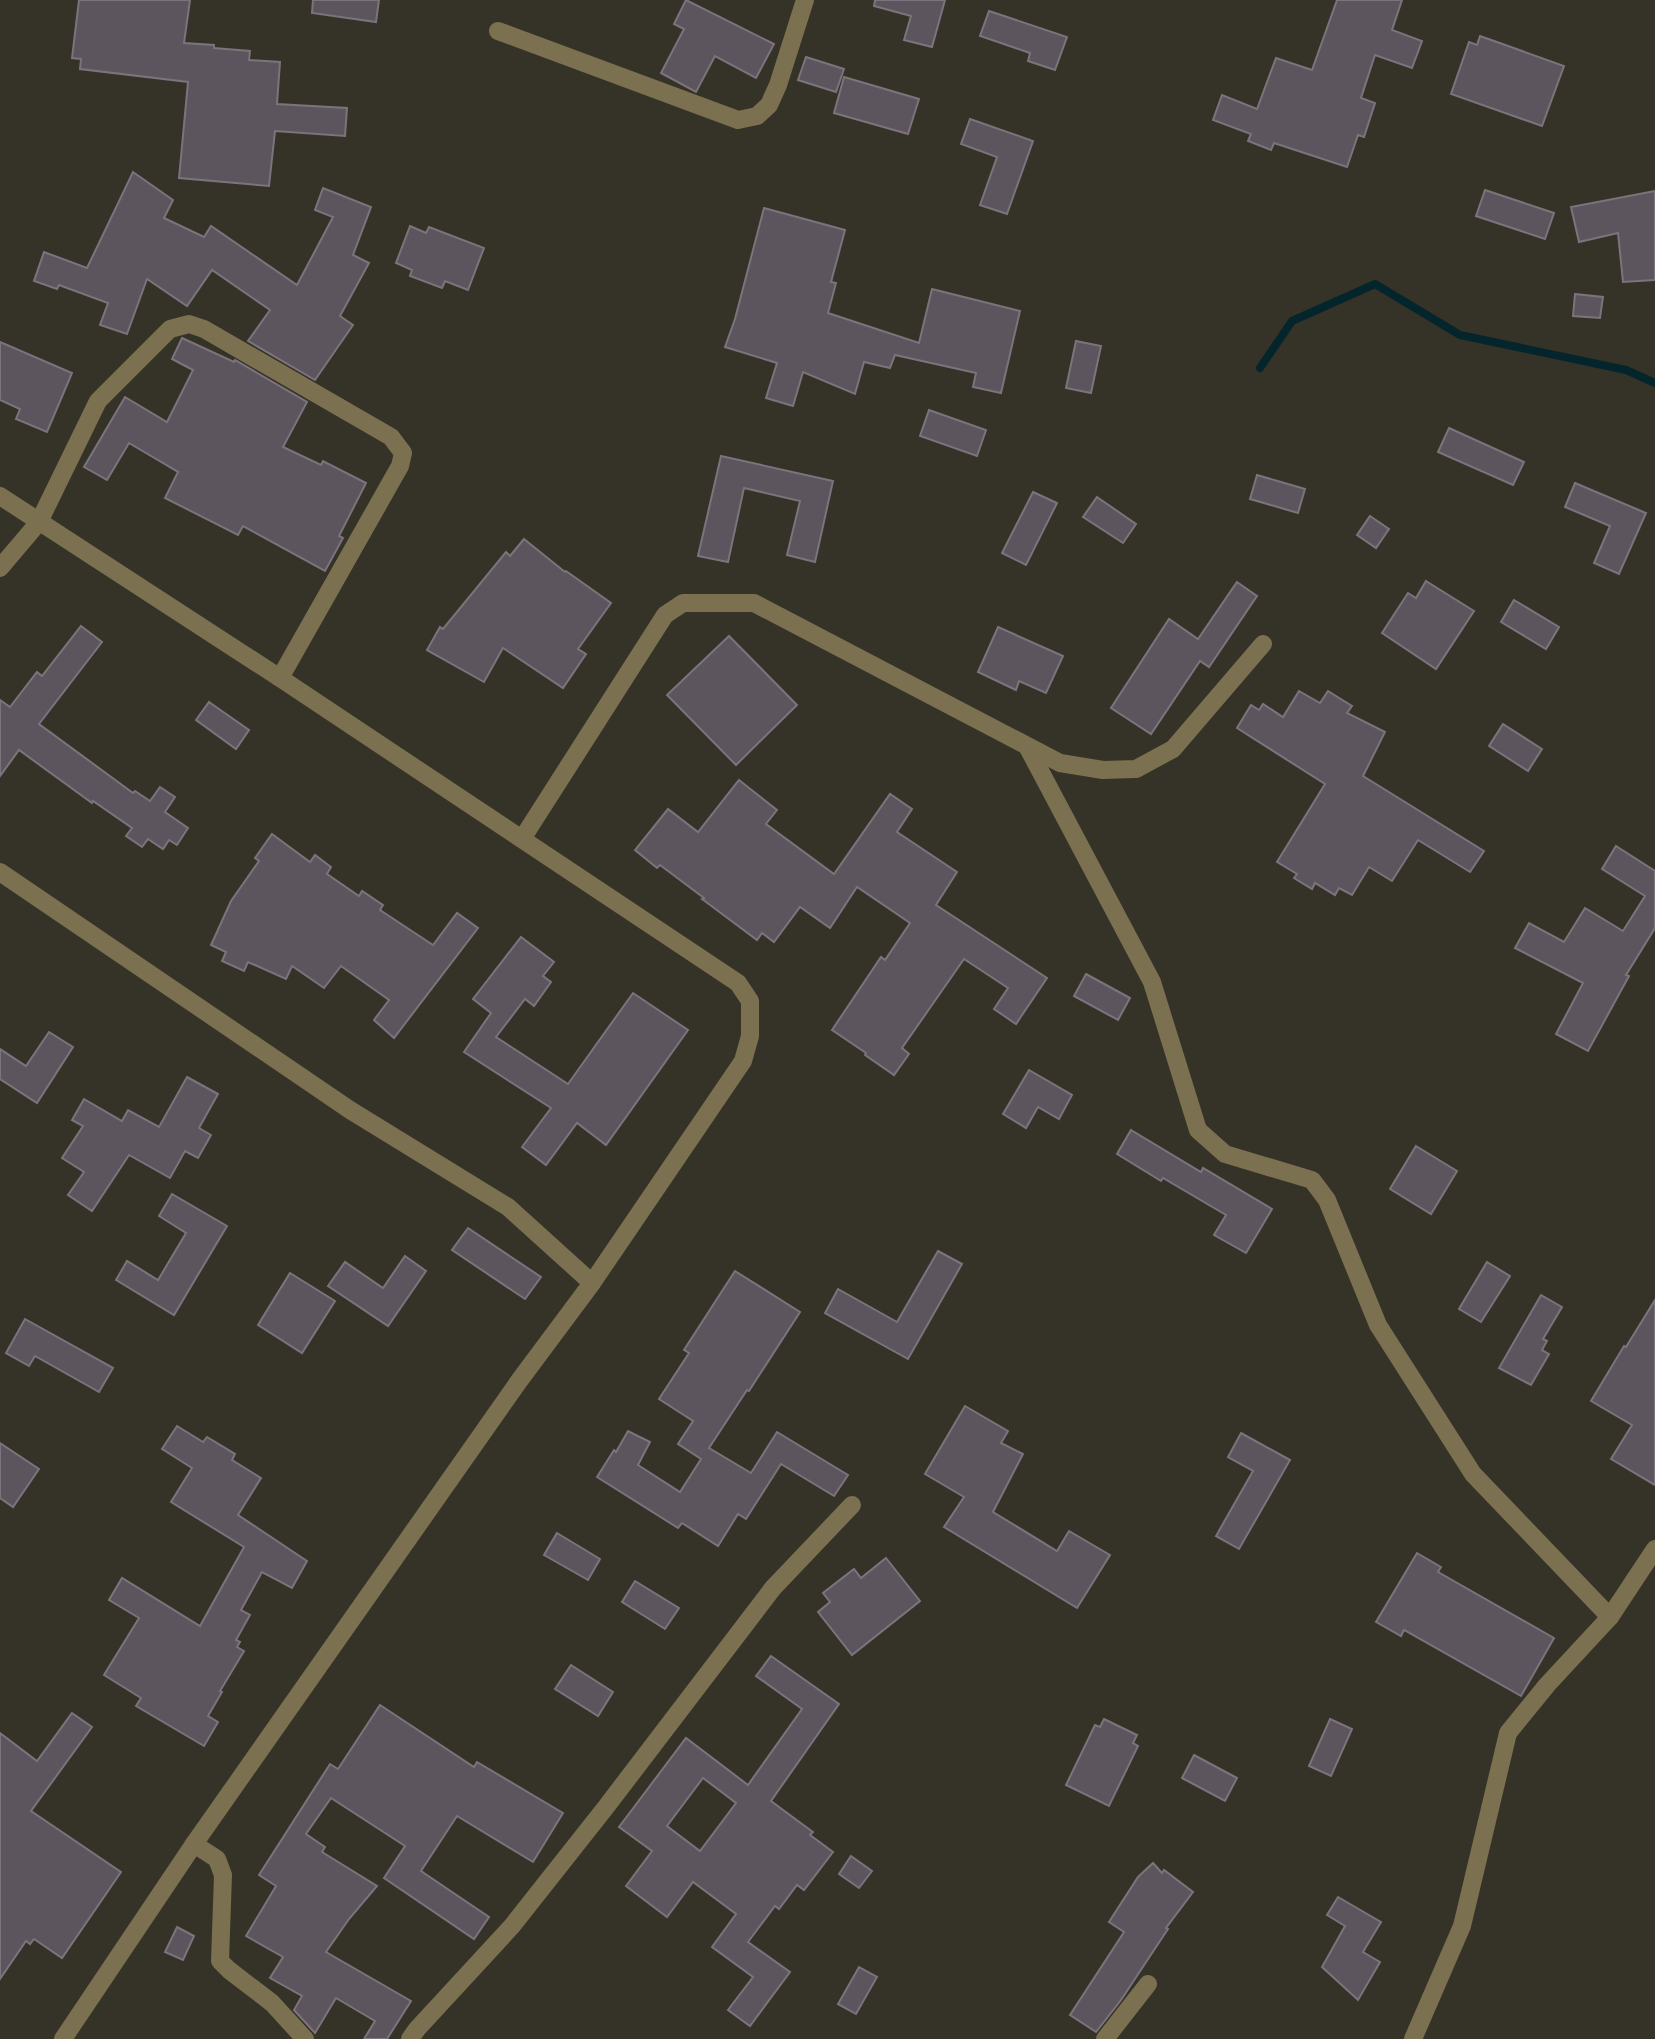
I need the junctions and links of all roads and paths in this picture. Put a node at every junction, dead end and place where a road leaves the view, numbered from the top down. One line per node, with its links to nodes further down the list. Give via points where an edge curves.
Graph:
1 (805, 0): 2 (street, via 769,105 757,116 738,120)
2 (498, 32)
3 (0, 496): 4 (street)
4 (39, 522): 5 (street); 7 (street); 7 (street, via 98,401 170,329 189,324 391,437 403,453 400,466)
5 (0, 568)
6 (1263, 644): 8 (street, via 1173,749 1136,769 1102,770 1060,763)
7 (280, 678): 9 (street)
8 (1027, 746): 9 (street, via 754,603 683,603 665,615); 15 (street, via 1152,982 1198,1130 1225,1154 1312,1180 1327,1200 1378,1325 1473,1474)
9 (522, 839): 11 (street, via 738,983 750,1001 750,1036 743,1061)
10 (0, 872): 11 (street, via 350,1110 508,1207)
11 (592, 1283): 16 (street)
12 (852, 1505): 20 (street, via 773,1588 512,1926)
13 (1655, 1549): 14 (street)
14 (1647, 1577): 15 (street)
15 (1610, 1617): 22 (street, via 1508,1733 1462,1926)
16 (194, 1844): 18 (street); 19 (street, via 217,1860 223,1875 220,1961 272,2003)
17 (1148, 1984): 21 (street)
18 (63, 2039)
19 (306, 2039)
20 (411, 2039)
21 (1105, 2039)
22 (1413, 2039)

